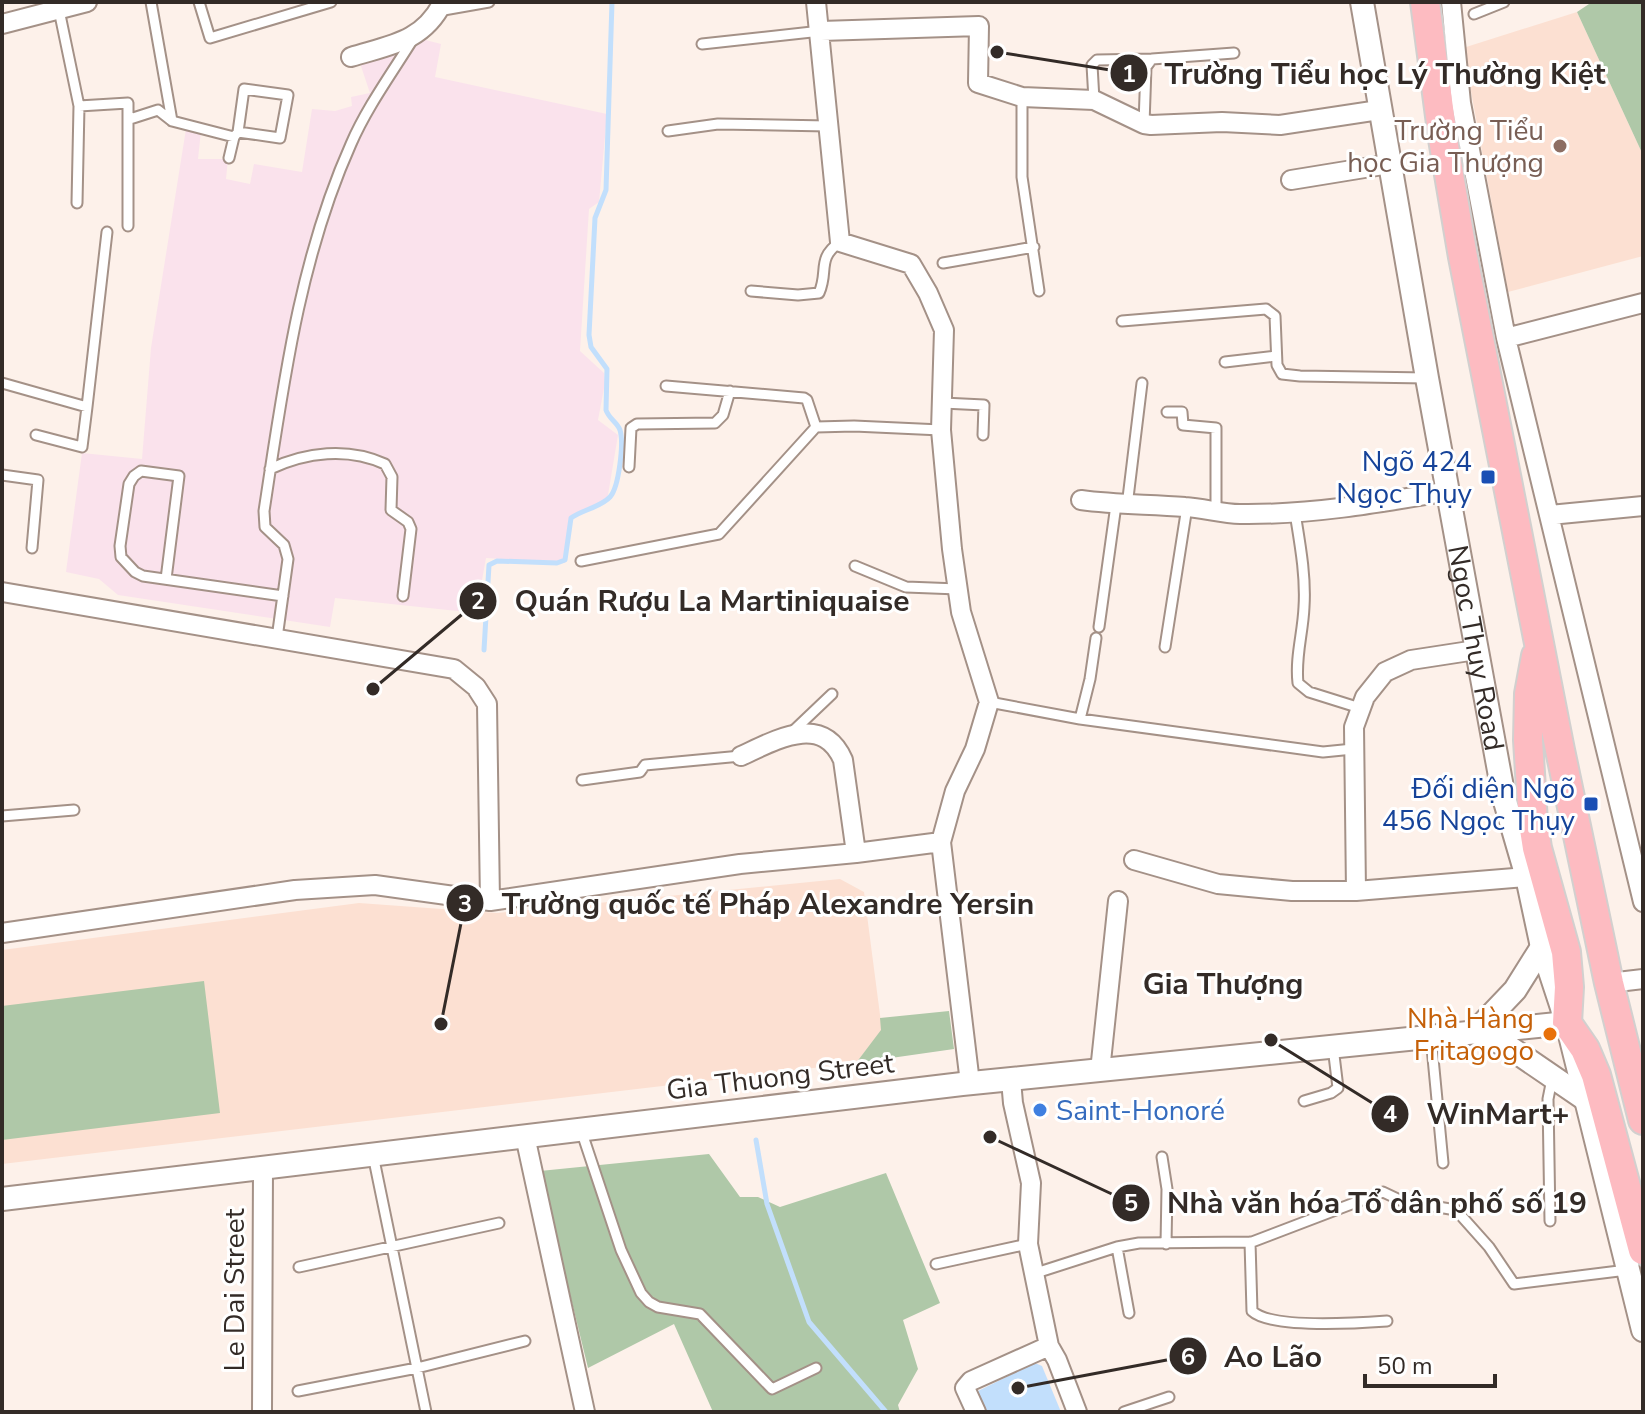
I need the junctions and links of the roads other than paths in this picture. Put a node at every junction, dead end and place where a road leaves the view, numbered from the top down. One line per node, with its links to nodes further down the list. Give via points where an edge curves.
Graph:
1 (87, 2): 12 (street)
2 (151, 2): 26 (lane)
3 (199, 2): 4 (lane, via 210,38)
4 (331, 2)
5 (489, 2): 11 (lane)
6 (816, 2): 15 (street)
7 (1362, 2): 24 (street, Ngoc Thuy Road)
8 (1425, 2): 81 (main road, via 1463,257)
9 (1451, 2): 44 (street, via 1461,103)
10 (1504, 2): 13 (lane)
11 (440, 7): 16 (street)
12 (59, 10): 14 (street); 23 (lane)
13 (1474, 14)
14 (2, 24)
15 (821, 31): 17 (lane); 21 (street, via 979,26 978,83); 28 (street)
16 (415, 36): 19 (street); 60 (lane, via 352,141 321,226 302,290)
17 (702, 44)
18 (1234, 53): 20 (lane)
19 (351, 57)
20 (1152, 59): 22 (lane, via 1097,60 1092,65); 27 (lane, via 1146,67)
21 (1022, 97): 22 (street); 38 (lane, via 1022,177)
22 (1094, 100): 27 (street)
23 (79, 106): 25 (lane, via 128,103); 34 (lane)
24 (1379, 110): 27 (street, via 1280,125); 32 (street, Ngoc Thuy Road)
25 (130, 119): 26 (lane, via 158,110); 35 (lane)
26 (172, 121): 30 (lane)
27 (1144, 124)
28 (828, 126): 29 (lane, via 718,124); 37 (street)
29 (668, 131)
30 (236, 134): 30 (lane, via 280,138 288,95 244,89); 31 (lane)
31 (229, 158)
32 (1389, 164): 33 (street); 47 (street, Ngoc Thuy Road)
33 (1291, 180)
34 (77, 203)
35 (128, 226)
36 (107, 232): 53 (lane)
37 (840, 242): 40 (lane, via 824,260 819,293); 52 (street, via 911,264 944,330)
38 (1034, 247): 39 (lane); 41 (lane)
39 (943, 263)
40 (751, 291)
41 (1039, 291)
42 (1643, 303): 44 (street)
43 (1122, 321): 45 (lane, via 1266,309 1275,316)
44 (1506, 338): 69 (street)
45 (1276, 356): 46 (lane); 47 (lane, via 1280,372 1287,375)
46 (1225, 362)
47 (1427, 378): 62 (street, Ngoc Thuy Road)
48 (2, 383): 53 (lane)
49 (1142, 383): 64 (lane)
50 (666, 386): 51 (lane)
51 (730, 391): 55 (lane, via 804,398); 59 (lane, via 715,423 631,428)
52 (943, 403): 56 (street); 58 (lane, via 984,405)
53 (87, 407): 57 (lane, via 82,447)
54 (1167, 412): 67 (lane, via 1182,412 1183,425 1216,428)
55 (816, 427): 56 (lane); 71 (lane, via 719,534)
56 (941, 430): 74 (street)
57 (36, 435)
58 (983, 435)
59 (629, 467)
60 (270, 469): 76 (lane, via 264,520 287,551); 77 (lane, via 320,453 385,464 392,477 391,510 411,529)
61 (2, 475): 70 (lane, via 38,480)
62 (1449, 491): 68 (street); 83 (street, Ngoc Thuy Road)
63 (1081, 500): 64 (street)
64 (1122, 505): 66 (street); 78 (lane)
65 (1643, 506): 69 (street)
66 (1187, 507): 67 (street); 82 (lane)
67 (1216, 511): 68 (street)
68 (1295, 513): 86 (lane, via 1304,609 1298,683 1314,694)
69 (1550, 515): 95 (street)
70 (32, 548)
71 (581, 561)
72 (855, 566): 74 (lane, via 906,587)
73 (166, 579): 73 (lane, via 135,572 121,557 129,484 141,471 179,476); 76 (lane)
74 (958, 589): 85 (street)
75 (2, 592): 79 (street)
76 (283, 596): 79 (lane)
77 (403, 596)
78 (1099, 627)
79 (277, 638): 100 (street, via 443,665 476,687 487,704)
80 (1096, 638): 87 (lane)
81 (1539, 640): 106 (main road); 107 (main road, via 1529,694 1533,822 1566,952)
82 (1165, 647)
83 (1476, 650): 86 (street, via 1411,660 1385,672); 98 (street, Ngoc Thuy Road, via 1504,798)
84 (832, 694): 88 (lane)
85 (989, 702): 87 (lane); 94 (street)
86 (1360, 708): 89 (street)
87 (1080, 719): 89 (lane, via 1323,752)
88 (791, 733): 90 (street); 96 (street, via 818,735 838,750)
89 (1353, 749): 99 (street)
90 (741, 756): 91 (lane, via 645,765 640,772)
91 (582, 780)
92 (74, 810): 93 (lane)
93 (2, 816)
94 (941, 842): 96 (street); 114 (street)
95 (1636, 847): 102 (street)
96 (856, 853): 100 (street, via 740,864)
97 (1134, 860): 99 (street, via 1218,884)
98 (1527, 877): 99 (street); 104 (street, Ngoc Thuy Road)
99 (1356, 891)
100 (490, 901): 103 (street, via 375,885 295,890)
101 (1118, 901): 111 (street)
102 (1643, 902)
103 (2, 933)
104 (1542, 947): 107 (street, Ngoc Thuy Road); 108 (street, via 1515,990)
105 (1643, 979): 106 (street)
106 (1609, 983): 117 (main road)
107 (1567, 1023): 108 (street, Gia Thuong Street); 115 (street, Ngoc Thuy Road); 132 (main road, via 1596,1075)
108 (1475, 1032): 109 (street, Gia Thuong Street); 112 (street, via 1506,1045)
109 (1431, 1037): 110 (street, Gia Thuong Street); 122 (lane)
110 (1333, 1047): 111 (street, Gia Thuong Street); 116 (lane, via 1336,1090)
111 (1100, 1071): 113 (street, Gia Thuong Street)
112 (1552, 1076): 115 (street); 125 (lane)
113 (1011, 1080): 114 (street, Gia Thuong Street); 128 (street, via 1031,1183)
114 (970, 1083): 118 (street, Gia Thuong Street)
115 (1585, 1099): 132 (street, Ngoc Thuy Road)
116 (1304, 1101)
117 (1643, 1120)
118 (581, 1130): 119 (street, Gia Thuong Street); 142 (lane, via 621,1250 649,1302 700,1314 772,1389)
119 (525, 1136): 120 (street, Gia Thuong Street); 147 (street)
120 (373, 1155): 123 (street, Gia Thuong Street); 130 (lane)
121 (1162, 1157): 129 (lane)
122 (1443, 1163)
123 (263, 1168): 124 (street, Gia Thuong Street); 145 (street, Le Dai Street)
124 (2, 1199)
125 (1550, 1221)
126 (499, 1223): 130 (lane)
127 (1250, 1242): 129 (lane); 132 (lane, via 1383,1192 1402,1201 1456,1210 1514,1284); 137 (lane, via 1252,1311 1257,1315 1333,1324)
128 (1028, 1244): 133 (lane); 135 (street)
129 (1166, 1244): 131 (lane)
130 (391, 1245): 134 (lane); 141 (lane)
131 (1117, 1247): 135 (lane); 136 (lane)
132 (1635, 1260): 138 (street, Ngoc Thuy Road)
133 (936, 1264)
134 (299, 1267)
135 (1036, 1273): 140 (street)
136 (1129, 1313)
137 (1387, 1321)
138 (1643, 1330)
139 (525, 1341): 141 (lane)
140 (1049, 1346): 148 (street, via 971,1381 965,1388); 149 (street)
141 (417, 1368): 143 (lane); 146 (lane)
142 (816, 1368)
143 (298, 1391)
144 (1169, 1397): 150 (lane)
145 (262, 1412)
146 (426, 1412)
147 (585, 1412)
148 (976, 1412)
149 (1077, 1412)
150 (1124, 1412)

